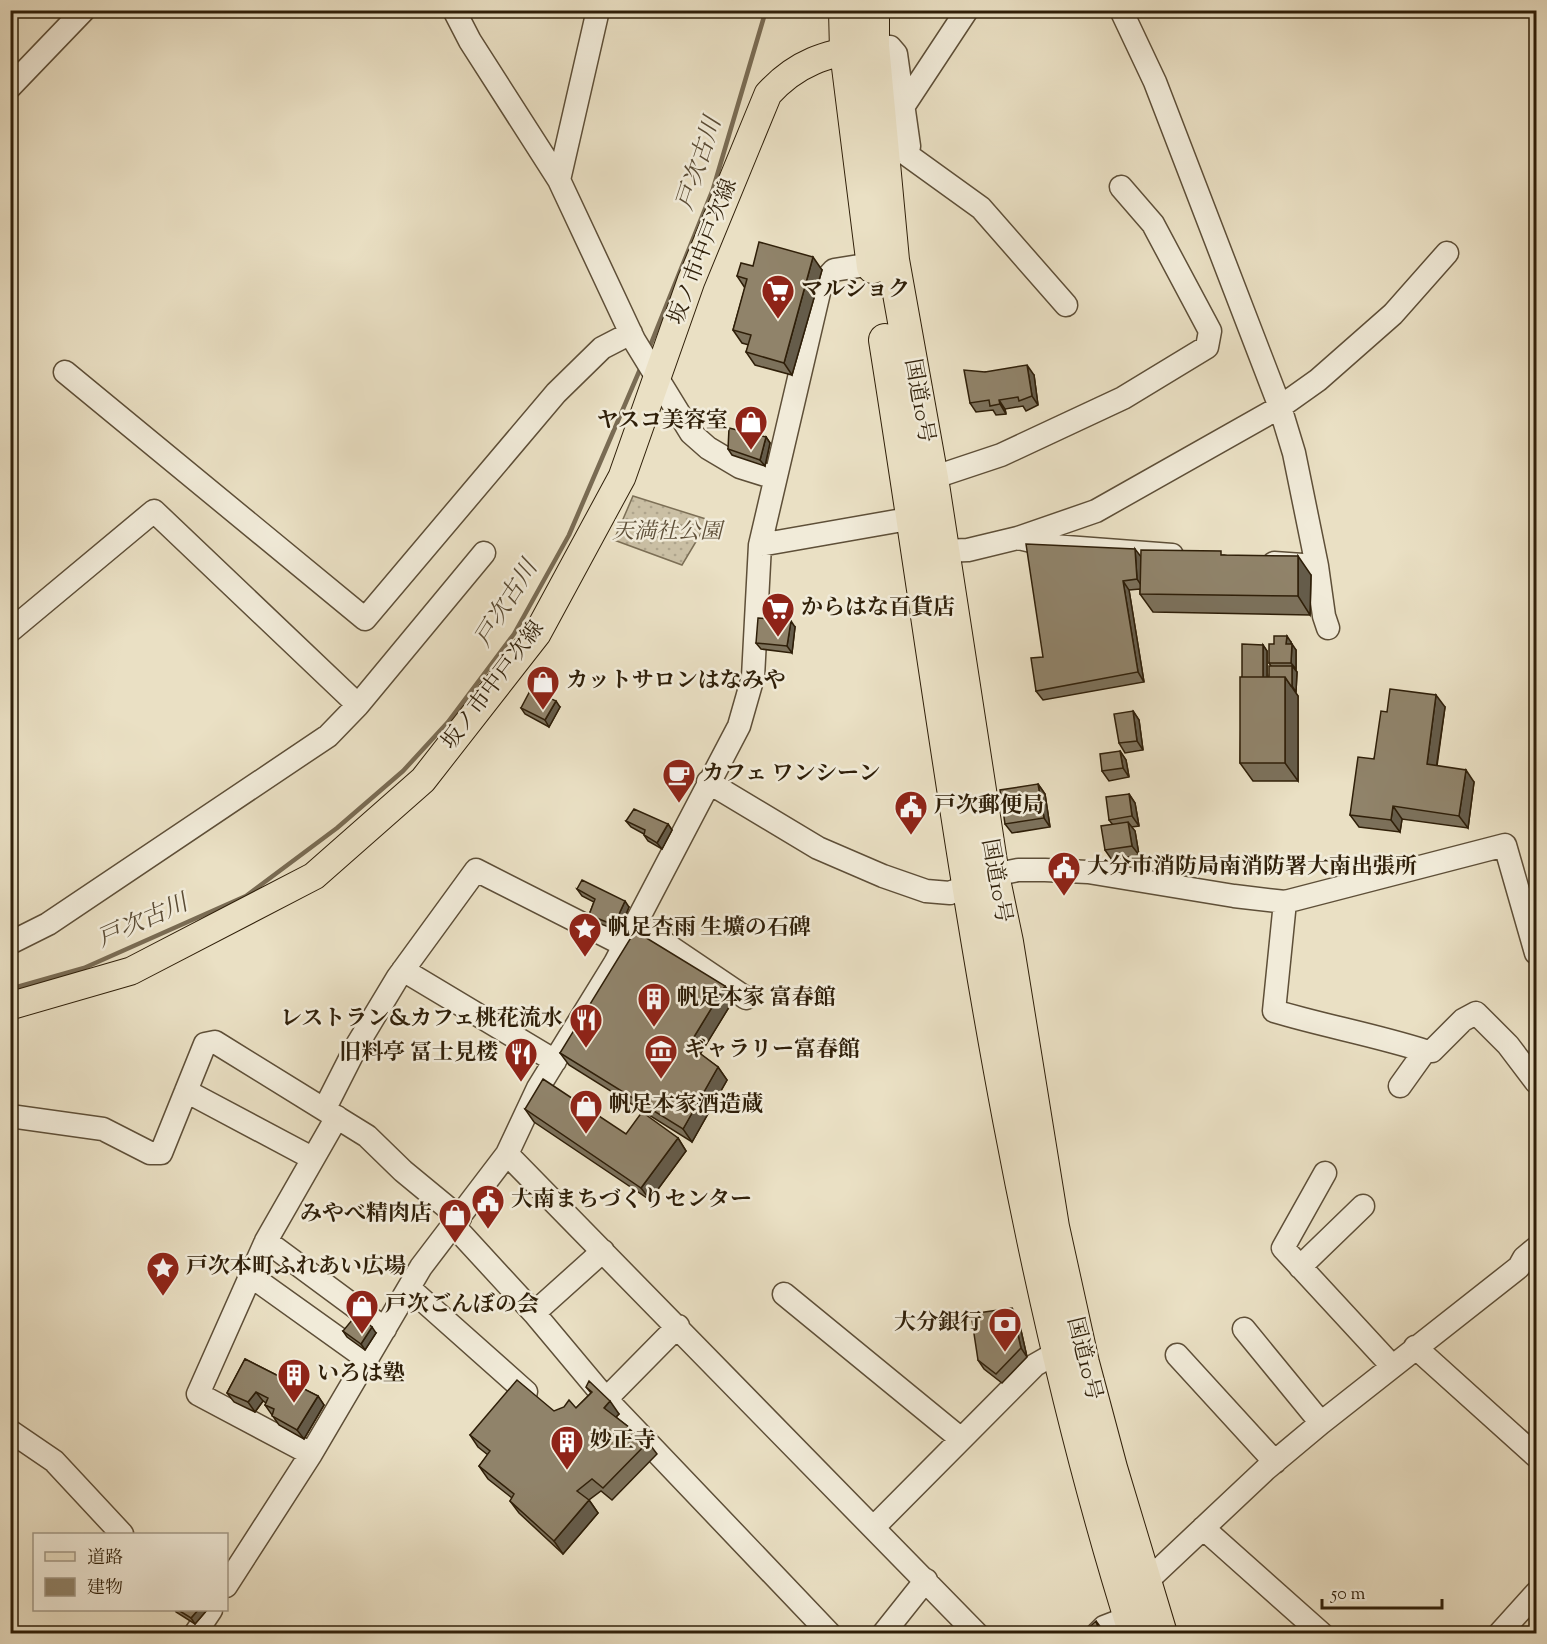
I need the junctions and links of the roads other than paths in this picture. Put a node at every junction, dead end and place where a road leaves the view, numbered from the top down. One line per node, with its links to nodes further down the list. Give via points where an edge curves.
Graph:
1 (84, 10): 9 (street)
2 (454, 10): 12 (street)
3 (598, 10): 12 (street)
4 (845, 10): 8 (highway, 国道10号)
5 (873, 10): 8 (highway, 国道10号)
6 (967, 10): 10 (street)
7 (1121, 10): 20 (street, via 1155,82)
8 (859, 48): 10 (street, via 890,47 896,54); 11 (highway, 国道10号); 15 (highway, 国道10号); 19 (main road, 坂ノ市中戸次線, via 819,58 786,75 768,94)
9 (10, 87)
10 (903, 107): 11 (street, via 909,146)
11 (892, 150): 15 (highway, 国道10号); 16 (street, via 981,208)
12 (559, 180): 17 (street)
13 (1121, 187): 22 (street, via 1153,224 1210,332 1207,347 1122,398 1001,455)
14 (1448, 253): 20 (street, via 1393,314 1318,380)
15 (883, 263): 21 (street, via 834,270 821,284); 22 (highway, 国道10号); 23 (highway, 国道10号)
16 (1066, 305)
17 (632, 336): 18 (street, via 602,348 556,393 365,619); 19 (street)
18 (65, 372)
19 (652, 373): 21 (street, via 691,433 708,448 741,467); 43 (main road, 坂ノ市中戸次線, via 622,477 537,634 423,780 314,876 131,971)
20 (1280, 407): 24 (street, via 1096,511); 30 (street)
21 (775, 478): 25 (street)
22 (932, 478): 26 (highway, 国道10号)
23 (914, 518): 25 (street); 35 (highway, 国道10号)
24 (1018, 538): 26 (street, via 968,550); 28 (street, via 1053,546)
25 (760, 545): 34 (street, via 753,677 739,726)
26 (944, 551): 35 (highway, 国道10号)
27 (484, 553): 33 (street)
28 (1191, 556)
29 (1248, 561): 30 (street)
30 (1317, 566): 31 (street)
31 (1328, 628)
32 (10, 631): 33 (street, via 154,511)
33 (358, 705): 38 (street, via 328,736 48,924)
34 (708, 782): 35 (street, via 818,848 883,876 926,891 950,893); 37 (street)
35 (980, 881): 36 (street, via 1018,870 1088,872); 68 (highway, 国道10号, via 1007,942 1053,1227)
36 (1285, 902): 40 (street, via 1505,845); 44 (street, via 1274,1011)
37 (635, 923): 39 (street); 42 (street)
38 (10, 944)
39 (624, 945): 41 (street, via 476,870); 45 (street)
40 (1536, 953)
41 (403, 970): 45 (street); 49 (street, via 357,1045)
42 (746, 998)
43 (10, 1006)
44 (1425, 1051): 46 (street, via 1432,1051 1463,1020 1476,1014 1508,1045); 47 (street)
45 (555, 1061): 51 (street)
46 (1536, 1082)
47 (1400, 1086)
48 (186, 1091): 49 (street, via 205,1044 215,1042); 50 (street, via 161,1153 150,1153 102,1129); 52 (street)
49 (331, 1112): 52 (street); 55 (street, via 367,1136)
50 (10, 1116)
51 (507, 1154): 55 (street); 58 (street)
52 (312, 1158): 56 (street)
53 (1325, 1173): 59 (street, via 1283,1248)
54 (1363, 1206): 59 (street)
55 (457, 1222): 61 (street); 63 (street)
56 (266, 1241): 60 (street); 65 (street)
57 (1536, 1248): 67 (street, via 1520,1267)
58 (603, 1251): 63 (street); 64 (street)
59 (1300, 1267): 71 (street)
60 (251, 1276): 70 (street); 77 (street, via 198,1394)
61 (409, 1288): 65 (street); 72 (street)
62 (784, 1294): 76 (street)
63 (534, 1312): 73 (street)
64 (678, 1326): 73 (street); 80 (street)
65 (385, 1329): 70 (street)
66 (1244, 1329): 74 (street)
67 (1415, 1347): 71 (street); 78 (street)
68 (1068, 1350): 76 (street, via 1035,1365); 84 (highway, 国道10号, via 1111,1468); 88 (highway, 国道10号, via 1100,1521)
69 (1177, 1355): 79 (street)
70 (367, 1359): 77 (street)
71 (1392, 1366): 74 (street)
72 (526, 1392)
73 (606, 1399): 90 (street)
74 (1321, 1423): 79 (street)
75 (10, 1431): 82 (street, via 54,1461)
76 (961, 1439): 80 (street)
77 (311, 1454): 85 (street)
78 (1536, 1456)
79 (1275, 1462): 81 (street)
80 (874, 1527): 83 (street)
81 (1203, 1528): 84 (street); 95 (street)
82 (121, 1533)
83 (926, 1580): 91 (street); 92 (street)
84 (1146, 1582): 94 (highway, 国道10号)
85 (228, 1584)
86 (1536, 1593): 96 (street)
87 (210, 1611): 89 (street)
88 (1132, 1625): 93 (street, via 1104,1627)
89 (195, 1634)
90 (830, 1634)
91 (883, 1634)
92 (977, 1634)
93 (1097, 1634)
94 (1161, 1634)
95 (1322, 1634)
96 (1499, 1634)

